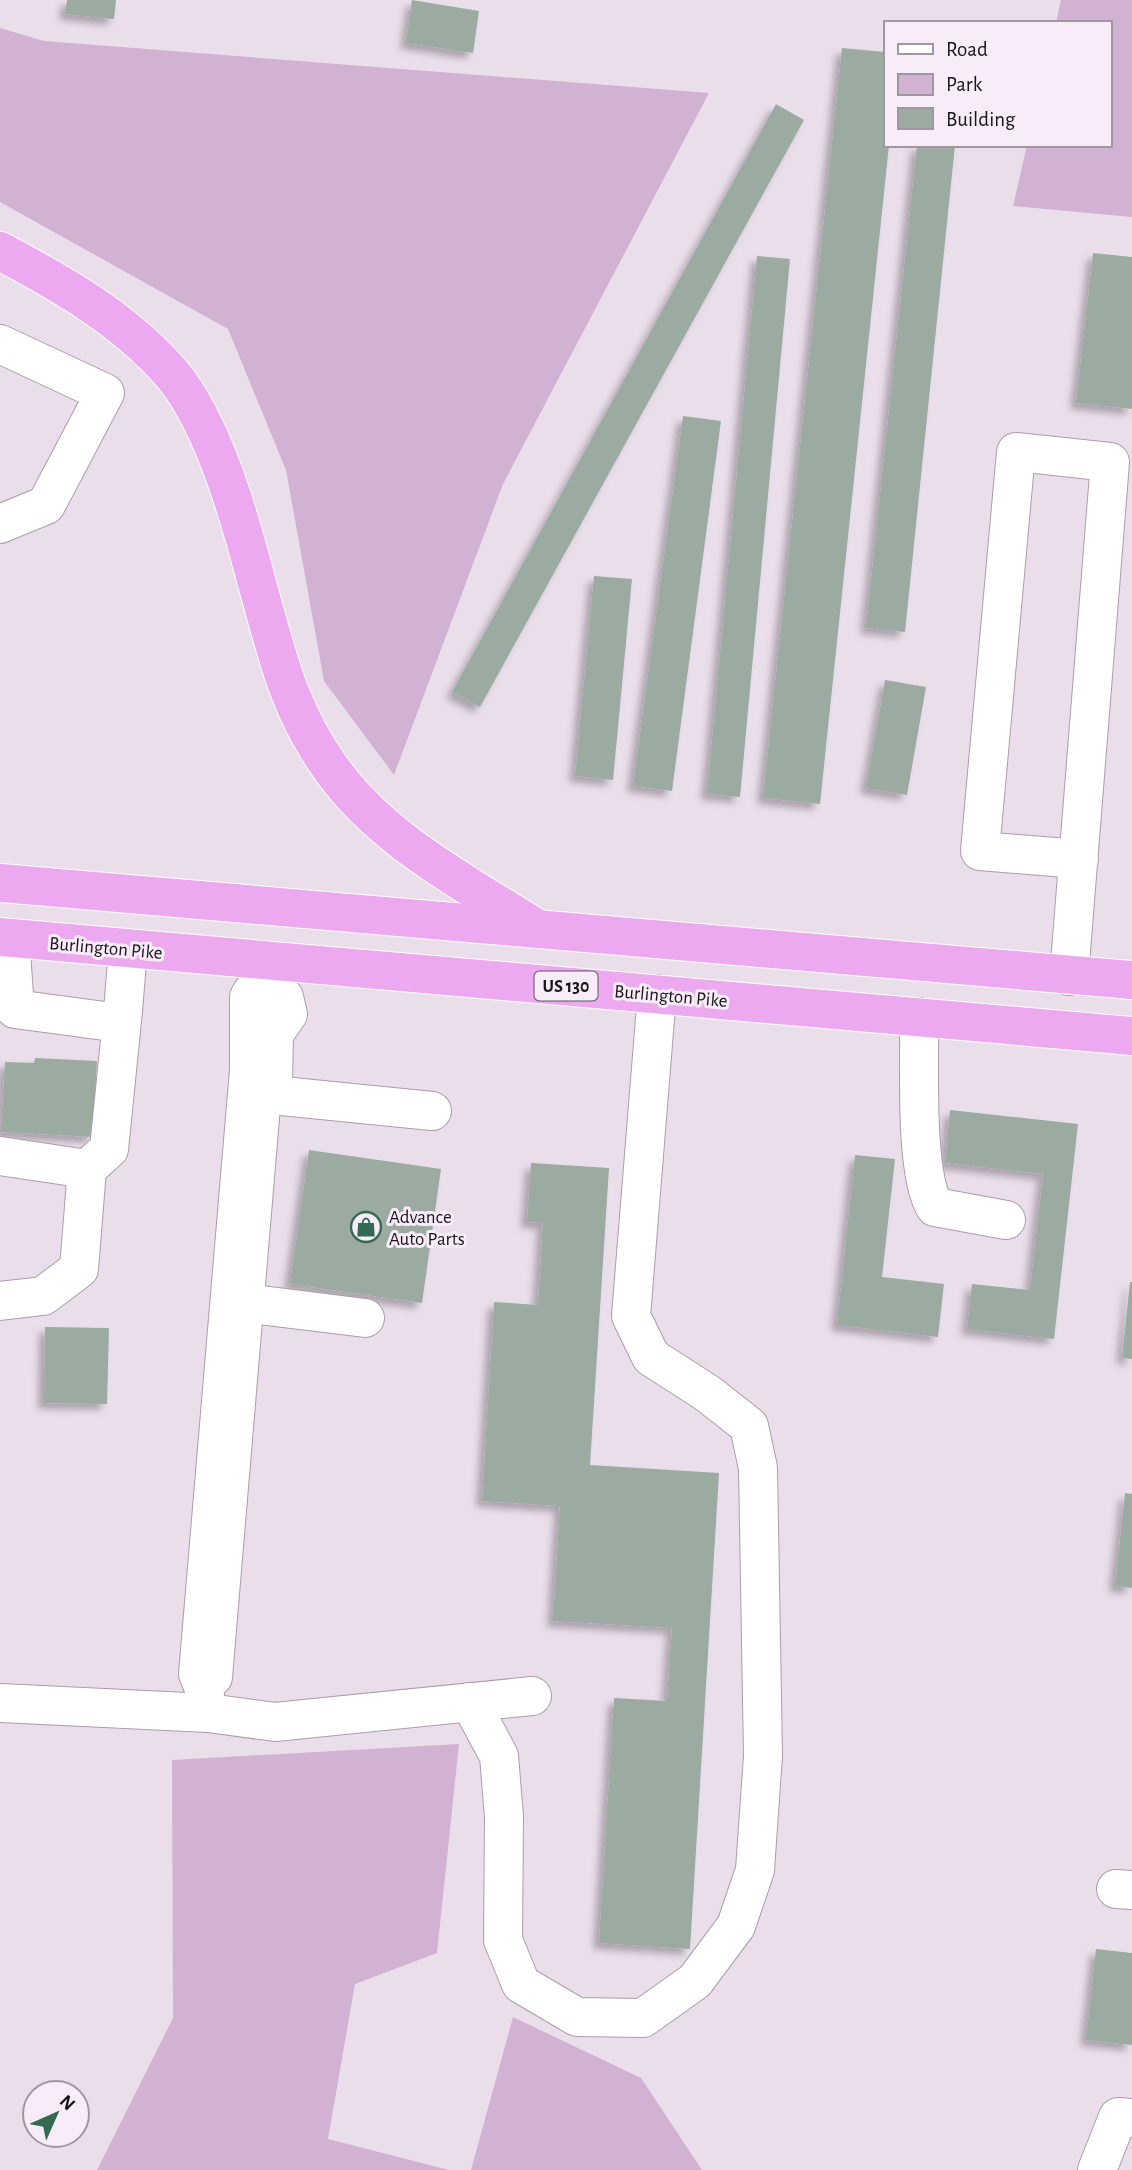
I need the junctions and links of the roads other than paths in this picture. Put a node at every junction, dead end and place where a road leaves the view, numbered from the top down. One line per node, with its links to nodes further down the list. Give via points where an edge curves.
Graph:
1 (0, 251): 6 (highway, via 89,301 133,335 172,374 201,421 222,474 296,713 330,768 374,819)
2 (0, 344): 3 (lane, via 105,393 46,505)
3 (0, 524)
4 (1079, 859): 4 (lane, via 1110,462 1016,452 979,851); 10 (lane)
5 (0, 883): 6 (highway)
6 (541, 931): 10 (highway)
7 (5, 938): 8 (highway, Burlington Pike / US 130); 14 (lane)
8 (128, 948): 9 (highway, Burlington Pike / US 130); 13 (lane)
9 (271, 974): 12 (highway, Burlington Pike / US 130); 17 (lane, via 288,1014 274,1034 273,1083); 26 (lane, via 248,997 249,1070 198,1674)
10 (1069, 976): 11 (highway)
11 (1132, 980)
12 (657, 994): 15 (highway, Burlington Pike / US 130); 27 (lane, via 631,1316 651,1357 749,1426 758,1468 764,1756 755,1870 736,1926 695,1981 643,2018 577,2017 521,1984 503,1940 504,1817 499,1756)
13 (123, 1011): 14 (lane, via 112,1022); 20 (lane, via 109,1149)
14 (7, 1015)
15 (919, 1017): 16 (highway, Burlington Pike / US 130); 21 (lane, via 923,1149 930,1198 935,1207)
16 (1132, 1036)
17 (262, 1094): 18 (lane); 23 (lane)
18 (432, 1111)
19 (0, 1156): 20 (lane)
20 (88, 1169): 22 (lane, via 79,1269 43,1296)
21 (1006, 1220)
22 (0, 1301)
23 (244, 1303): 24 (lane); 26 (lane, via 213,1677)
24 (365, 1318)
25 (532, 1696): 27 (lane)
26 (206, 1699): 27 (lane, via 275,1722); 28 (lane)
27 (470, 1702)
28 (0, 1703)
29 (1125, 2118): 30 (lane)
30 (1097, 2170)

